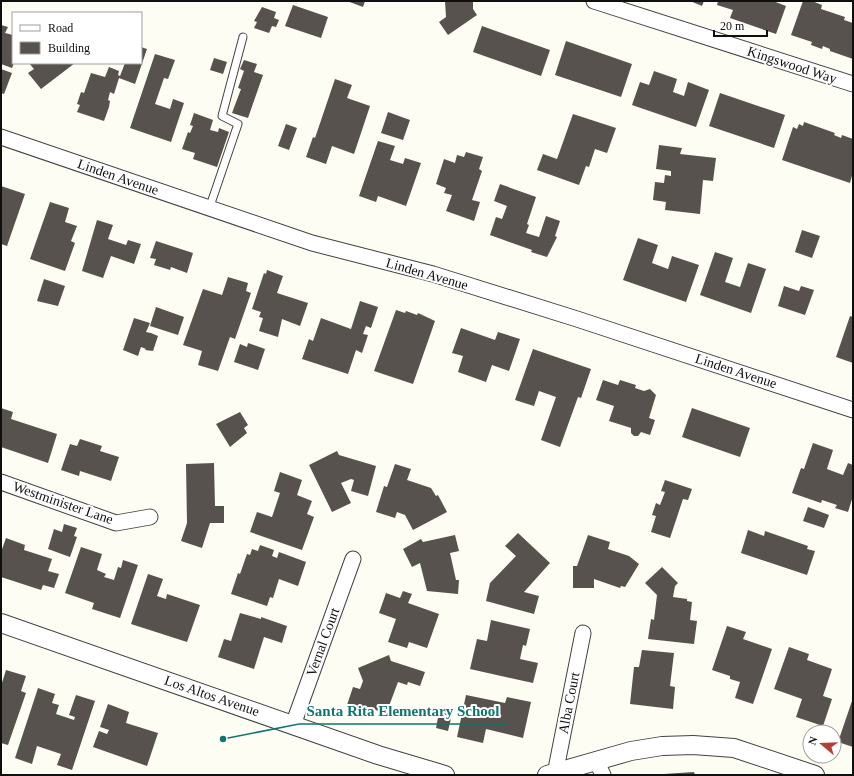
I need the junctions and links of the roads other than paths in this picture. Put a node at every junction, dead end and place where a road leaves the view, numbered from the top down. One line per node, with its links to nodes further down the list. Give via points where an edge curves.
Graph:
1 (594, 1): 3 (street, Kingswood Way)
2 (243, 38): 5 (lane, via 222,116 238,124)
3 (853, 84)
4 (1, 137): 5 (street, Linden Avenue)
5 (209, 209): 6 (street, Linden Avenue, via 312,243 433,274 570,316)
6 (853, 410)
7 (1, 482): 8 (street, Westminister Lane, via 116,523)
8 (150, 517)
9 (353, 558): 12 (street, Vernal Court)
10 (1, 623): 12 (street, Los Altos Avenue)
11 (583, 633): 14 (street, Alba Court)
12 (293, 725): 15 (street, Los Altos Avenue)
13 (599, 768): 14 (street); 16 (street, via 631,751 662,746 715,745 754,754)
14 (551, 774)
15 (445, 775)
16 (815, 775)

